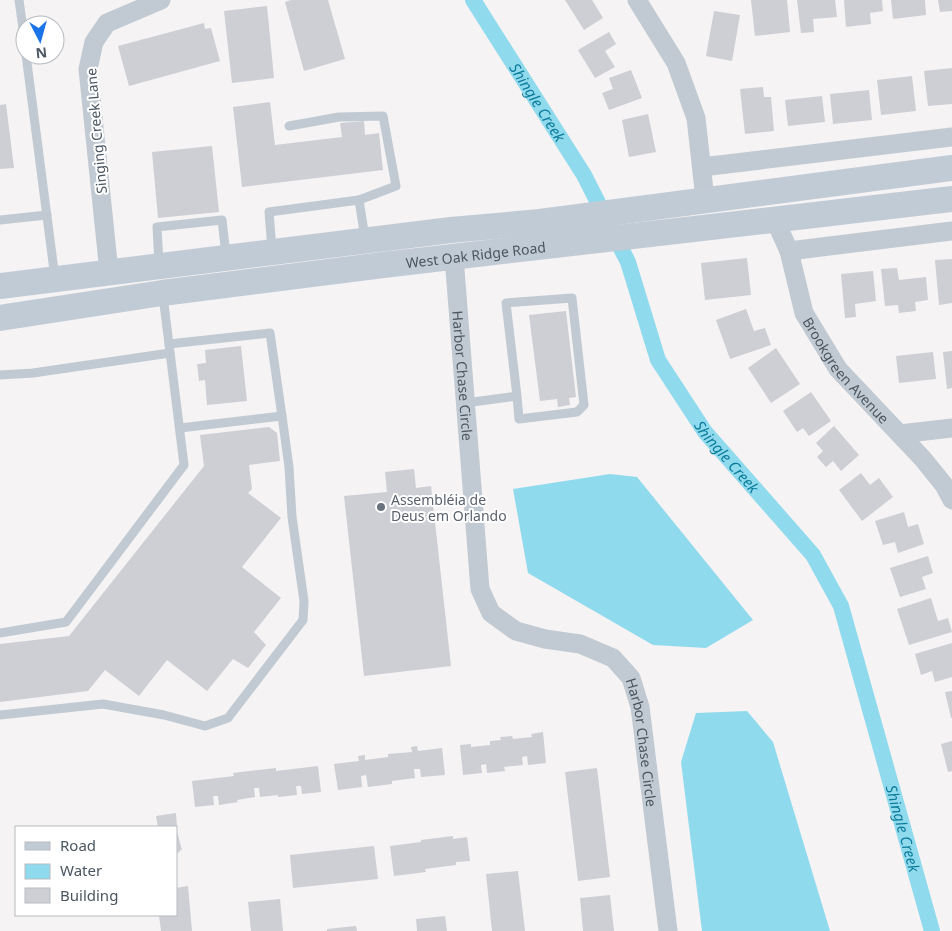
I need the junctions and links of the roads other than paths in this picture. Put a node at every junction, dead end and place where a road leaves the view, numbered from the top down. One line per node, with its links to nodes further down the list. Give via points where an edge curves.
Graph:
1 (20, 0): 4 (lane)
2 (156, 1): 25 (street, Singing Creek Lane, via 108,23 94,42 88,69)
3 (642, 2): 8 (street, via 676,63 696,118)
4 (22, 15)
5 (27, 65): 14 (lane)
6 (290, 126): 12 (lane, via 339,117 384,116 396,186)
7 (952, 137): 8 (street)
8 (702, 167): 11 (street)
9 (952, 168): 11 (street, West Oak Ridge Road)
10 (952, 186): 16 (street, via 782,205)
11 (705, 199): 18 (street, via 704,213 620,225); 20 (street, West Oak Ridge Road, via 559,219)
12 (359, 200): 19 (lane); 22 (lane, via 269,212)
13 (952, 200): 16 (street, West Oak Ridge Road)
14 (47, 215): 15 (lane); 26 (lane)
15 (0, 220)
16 (775, 220): 18 (street, West Oak Ridge Road); 21 (street, Brookgreen Avenue)
17 (952, 232): 21 (street)
18 (602, 240): 20 (street, West Oak Ridge Road, via 574,244)
19 (366, 241): 20 (street, West Oak Ridge Road); 22 (street, West Oak Ridge Road)
20 (452, 244): 28 (street, West Oak Ridge Road); 34 (street, Harbor Chase Circle)
21 (789, 251): 38 (street, Brookgreen Avenue, via 804,313 838,369)
22 (267, 253): 23 (street, West Oak Ridge Road); 28 (street, via 248,270 166,279)
23 (226, 258): 24 (street, West Oak Ridge Road); 24 (lane, via 222,220 157,227)
24 (159, 266): 25 (street, West Oak Ridge Road)
25 (109, 272): 26 (street, West Oak Ridge Road)
26 (55, 279): 27 (street, West Oak Ridge Road); 29 (street, via 42,294)
27 (0, 286)
28 (162, 293): 30 (street, West Oak Ridge Road); 31 (lane)
29 (0, 298)
30 (0, 318)
31 (169, 349): 32 (lane); 35 (lane, via 270,333); 36 (lane)
32 (0, 376)
33 (517, 396): 33 (lane, via 506,303 572,298 584,405 577,412 520,419); 34 (lane)
34 (466, 403): 42 (street, Harbor Chase Circle, via 480,589 491,613 516,631 545,640 580,644 613,658 631,678 640,707)
35 (282, 416): 36 (lane); 41 (lane, via 304,601 303,620 228,718 205,726 103,704)
36 (180, 428): 40 (lane, via 184,465 66,622)
37 (952, 428): 38 (street)
38 (900, 434): 39 (street, Brookgreen Avenue, via 944,485)
39 (952, 500)
40 (0, 633)
41 (0, 715)
42 (668, 931)

